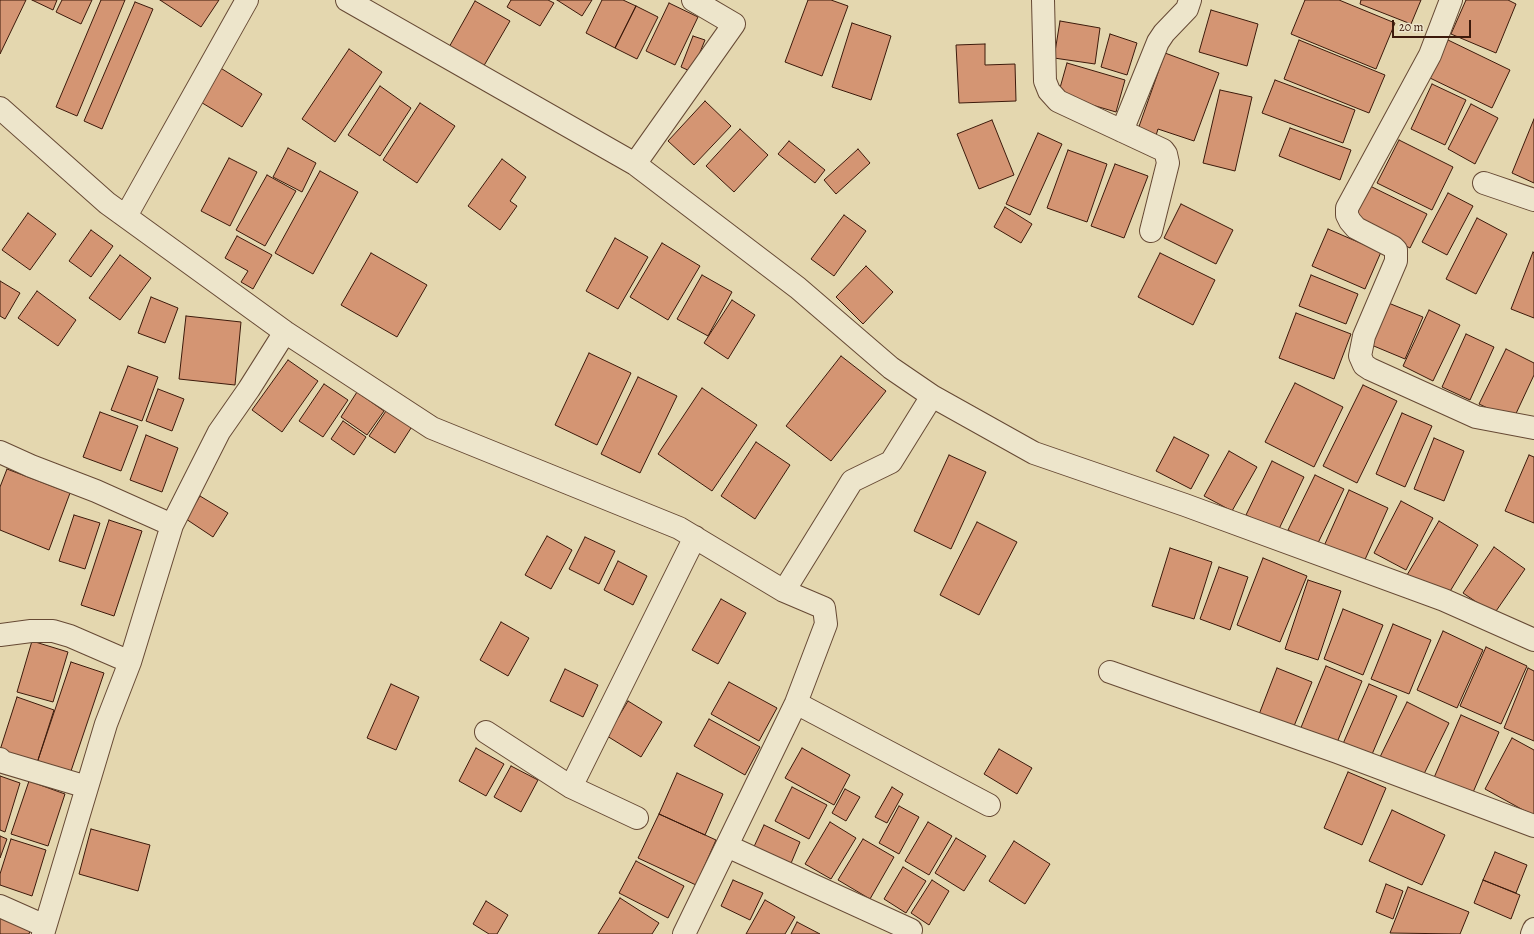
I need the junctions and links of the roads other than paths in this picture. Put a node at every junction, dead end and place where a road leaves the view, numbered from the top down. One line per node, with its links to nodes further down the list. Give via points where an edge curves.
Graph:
1 (247, 0): 12 (street)
2 (347, 0): 9 (street)
3 (693, 0): 9 (street, via 734,24)
4 (1044, 0): 8 (street, via 1044,81 1048,91 1058,101)
5 (1190, 0): 8 (street, via 1187,10 1158,42)
6 (1452, 0): 16 (street, via 1430,54 1347,208 1347,215 1356,228 1393,247 1396,254 1396,260 1364,336 1360,356 1364,365 1370,369 1476,417)
7 (0, 108): 12 (street, via 107,203)
8 (1122, 131): 13 (street, via 1163,150 1168,159)
9 (635, 164): 15 (street, via 798,288 891,368)
10 (1484, 183): 11 (street)
11 (1534, 200)
12 (126, 216): 14 (street)
13 (1151, 231)
14 (285, 332): 18 (street, via 219,432); 19 (street, via 432,428 679,528)
15 (932, 396): 20 (street, via 891,462 852,481); 22 (street, via 1034,453 1177,502 1444,600)
16 (1534, 428)
17 (0, 452): 18 (street)
18 (172, 525): 23 (street)
19 (695, 537): 20 (street); 29 (street)
20 (784, 591): 25 (street, via 824,608 826,624)
21 (0, 635): 23 (street, via 53,631)
22 (1534, 640)
23 (130, 662): 28 (street, via 106,724)
24 (1110, 672): 32 (street, via 1337,752)
25 (796, 703): 30 (street); 33 (street)
26 (486, 732): 29 (street)
27 (0, 759): 28 (street)
28 (87, 787): 36 (street)
29 (572, 787): 31 (street)
30 (989, 805)
31 (637, 818)
32 (1534, 826)
33 (727, 846): 37 (street); 38 (street)
34 (0, 906): 36 (street)
35 (1534, 929): 39 (street)
36 (44, 930)
37 (911, 930)
38 (684, 934)
39 (1532, 934)

